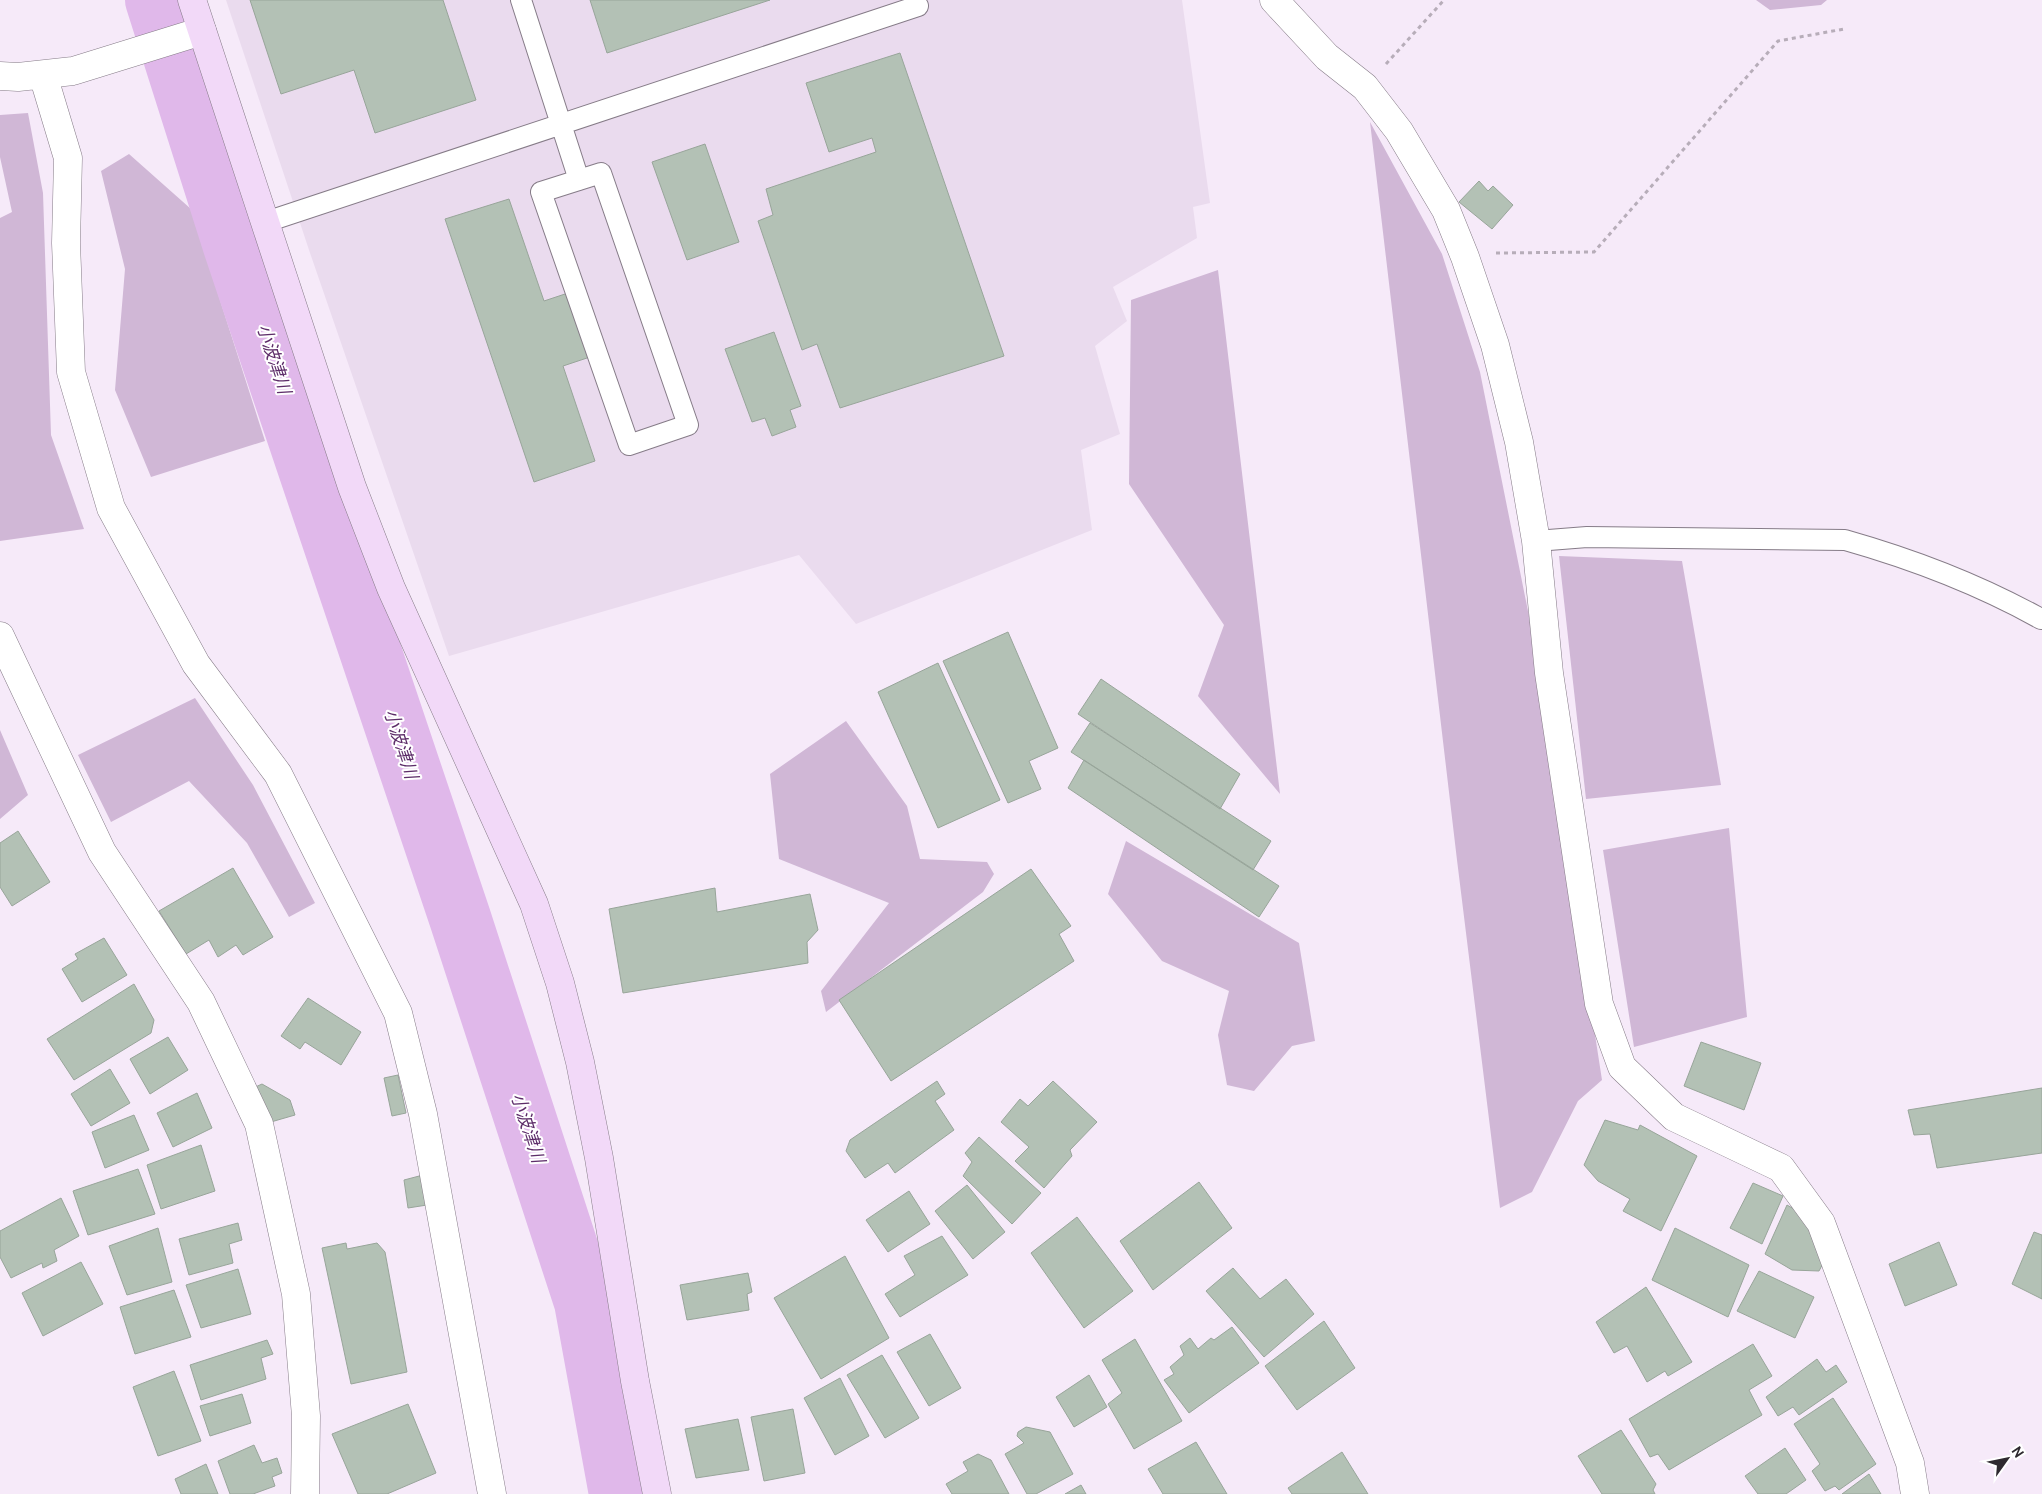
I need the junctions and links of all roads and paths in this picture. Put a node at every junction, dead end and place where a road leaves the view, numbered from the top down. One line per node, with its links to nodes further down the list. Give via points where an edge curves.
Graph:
1 (192, 0): 7 (street)
2 (520, 0): 11 (lane)
3 (1274, 0): 10 (street, via 1326,57)
4 (1444, 0): 10 (path)
5 (918, 6): 11 (lane)
6 (1844, 29): 14 (path, via 1778,41 1594,252 1484,253)
7 (192, 33): 8 (street, via 73,71); 13 (street)
8 (43, 75): 9 (street); 19 (street, via 68,158 66,243 71,372 111,508 196,664 278,774 398,1013 423,1114)
9 (0, 76)
10 (1365, 87): 14 (street, via 1399,131 1441,202)
11 (561, 123): 12 (lane); 13 (lane)
12 (578, 180): 12 (lane, via 601,173 688,425 630,446 540,192)
13 (266, 222): 20 (street, via 352,487 387,578 534,904 560,983 599,1158)
14 (1465, 257): 15 (street, via 1495,345 1519,442)
15 (1536, 541): 16 (lane, via 1587,537 1845,540 1884,551 2015,604); 21 (street, via 1549,673 1599,1004 1622,1067 1674,1117 1781,1168 1821,1223 1910,1463)
16 (2041, 619)
17 (0, 636): 18 (street, via 102,852 201,1002 259,1124 296,1294 306,1416)
18 (305, 1494)
19 (492, 1494)
20 (657, 1494)
21 (1916, 1494)

